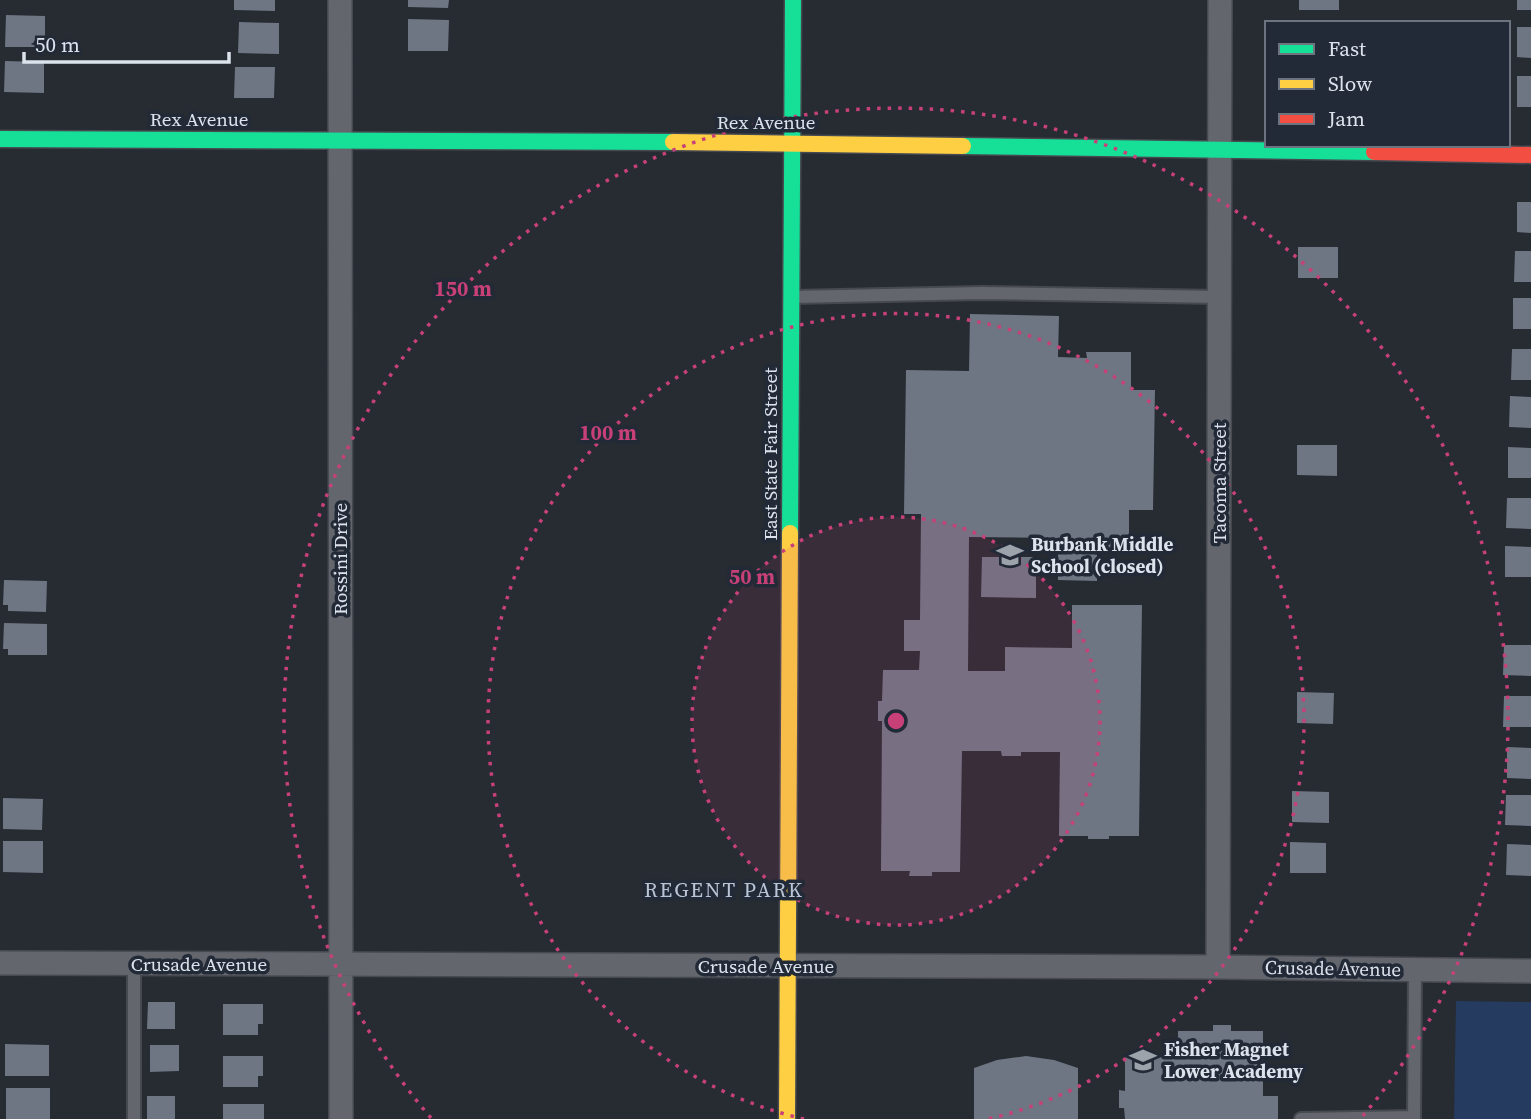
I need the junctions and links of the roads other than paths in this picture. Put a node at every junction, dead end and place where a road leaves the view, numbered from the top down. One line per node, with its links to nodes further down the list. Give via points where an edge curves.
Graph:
1 (340, 0): 5 (street, Rossini Drive)
2 (793, 0): 6 (street, East State Fair Street)
3 (1220, 0): 7 (street, Tacoma Street)
4 (0, 139): 5 (street, Rex Avenue)
5 (340, 141): 6 (street, Rex Avenue); 13 (street, Rossini Drive)
6 (793, 143): 7 (street, Rex Avenue); 9 (street, East State Fair Street)
7 (1219, 151): 8 (street, Rex Avenue); 10 (street, Tacoma Street)
8 (1531, 155)
9 (792, 297): 10 (lane, via 981,293); 14 (street, East State Fair Street)
10 (1219, 297): 15 (street, Tacoma Street)
11 (0, 963): 12 (street, Crusade Avenue)
12 (134, 964): 13 (street, Crusade Avenue); 19 (lane)
13 (341, 965): 14 (street, Crusade Avenue); 20 (street, Rossini Drive)
14 (789, 966): 15 (street, Crusade Avenue); 21 (street, East State Fair Street)
15 (1218, 967): 16 (street, Crusade Avenue)
16 (1415, 969): 17 (street, Crusade Avenue); 18 (lane)
17 (1531, 971)
18 (1414, 1118): 22 (lane)
19 (134, 1119)
20 (341, 1119)
21 (787, 1119)
22 (1301, 1119)

